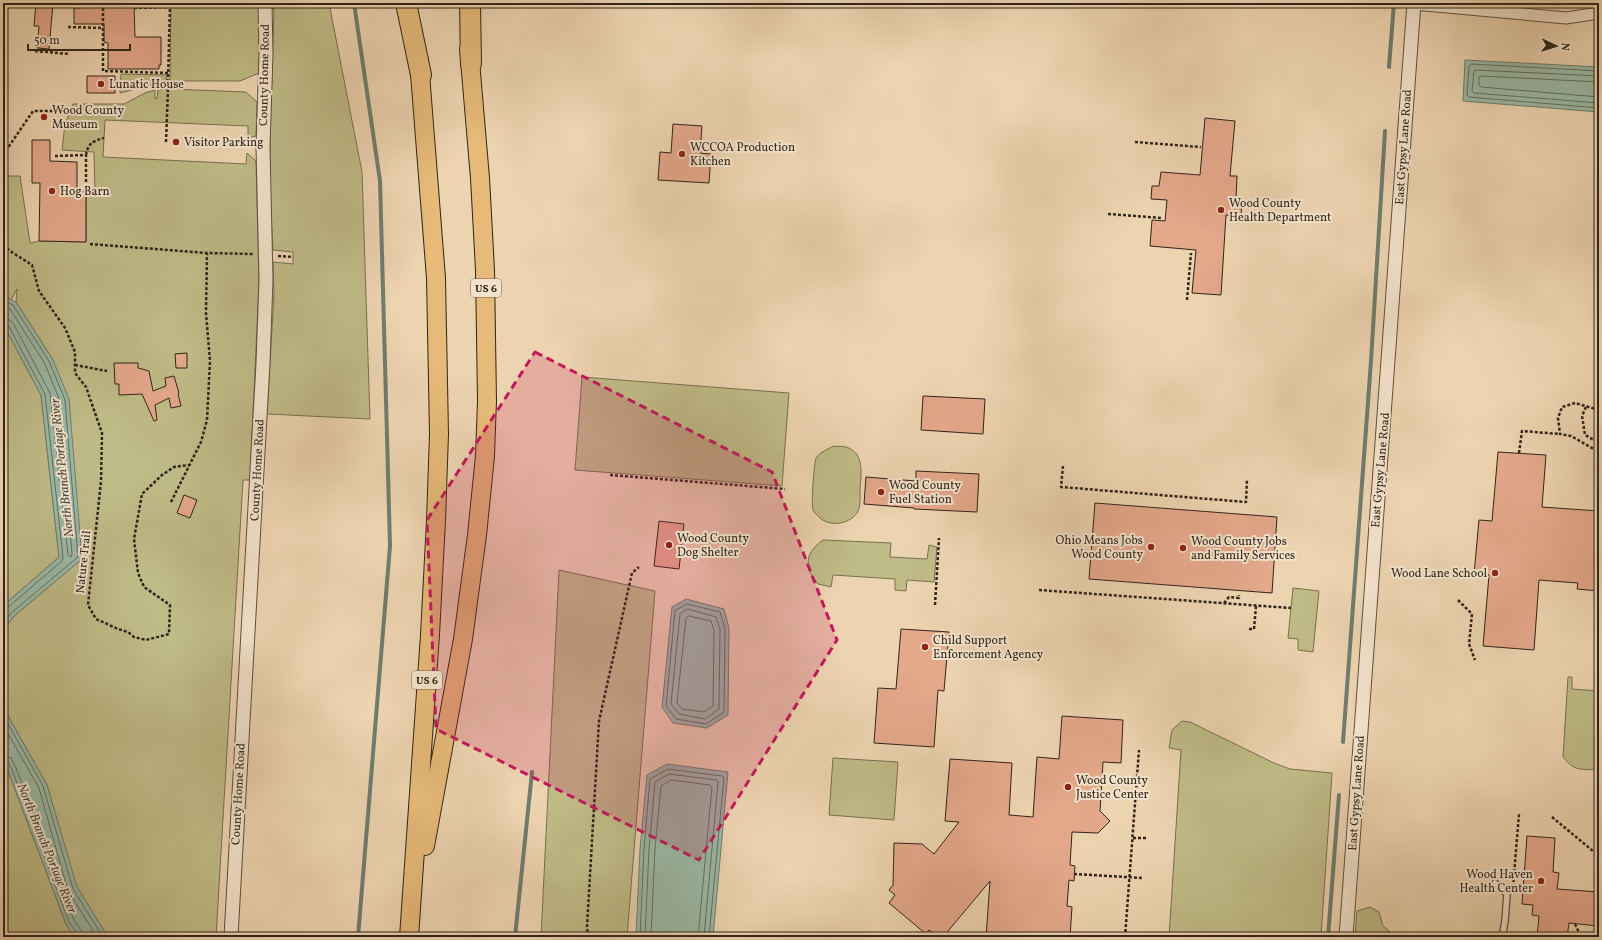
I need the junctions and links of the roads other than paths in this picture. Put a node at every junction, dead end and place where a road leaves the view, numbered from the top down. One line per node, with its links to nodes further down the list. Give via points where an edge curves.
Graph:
1 (265, 3): 12 (street, County Home Road, via 263,146 266,280 263,363)
2 (406, 3): 9 (highway)
3 (412, 3): 9 (highway, US 6)
4 (463, 3): 8 (highway, US 6)
5 (470, 3): 8 (highway)
6 (1414, 4): 7 (street, via 1566,18); 13 (street, East Gypsy Lane Road)
7 (1599, 13)
8 (471, 64): 11 (highway, US 6, via 485,270 485,456 477,536 462,639)
9 (421, 75): 11 (highway, US 6, via 436,278 439,434 430,635)
10 (1495, 883): 14 (lane, via 1507,894)
11 (410, 931)
12 (231, 937)
13 (1346, 937)
14 (1502, 937)

